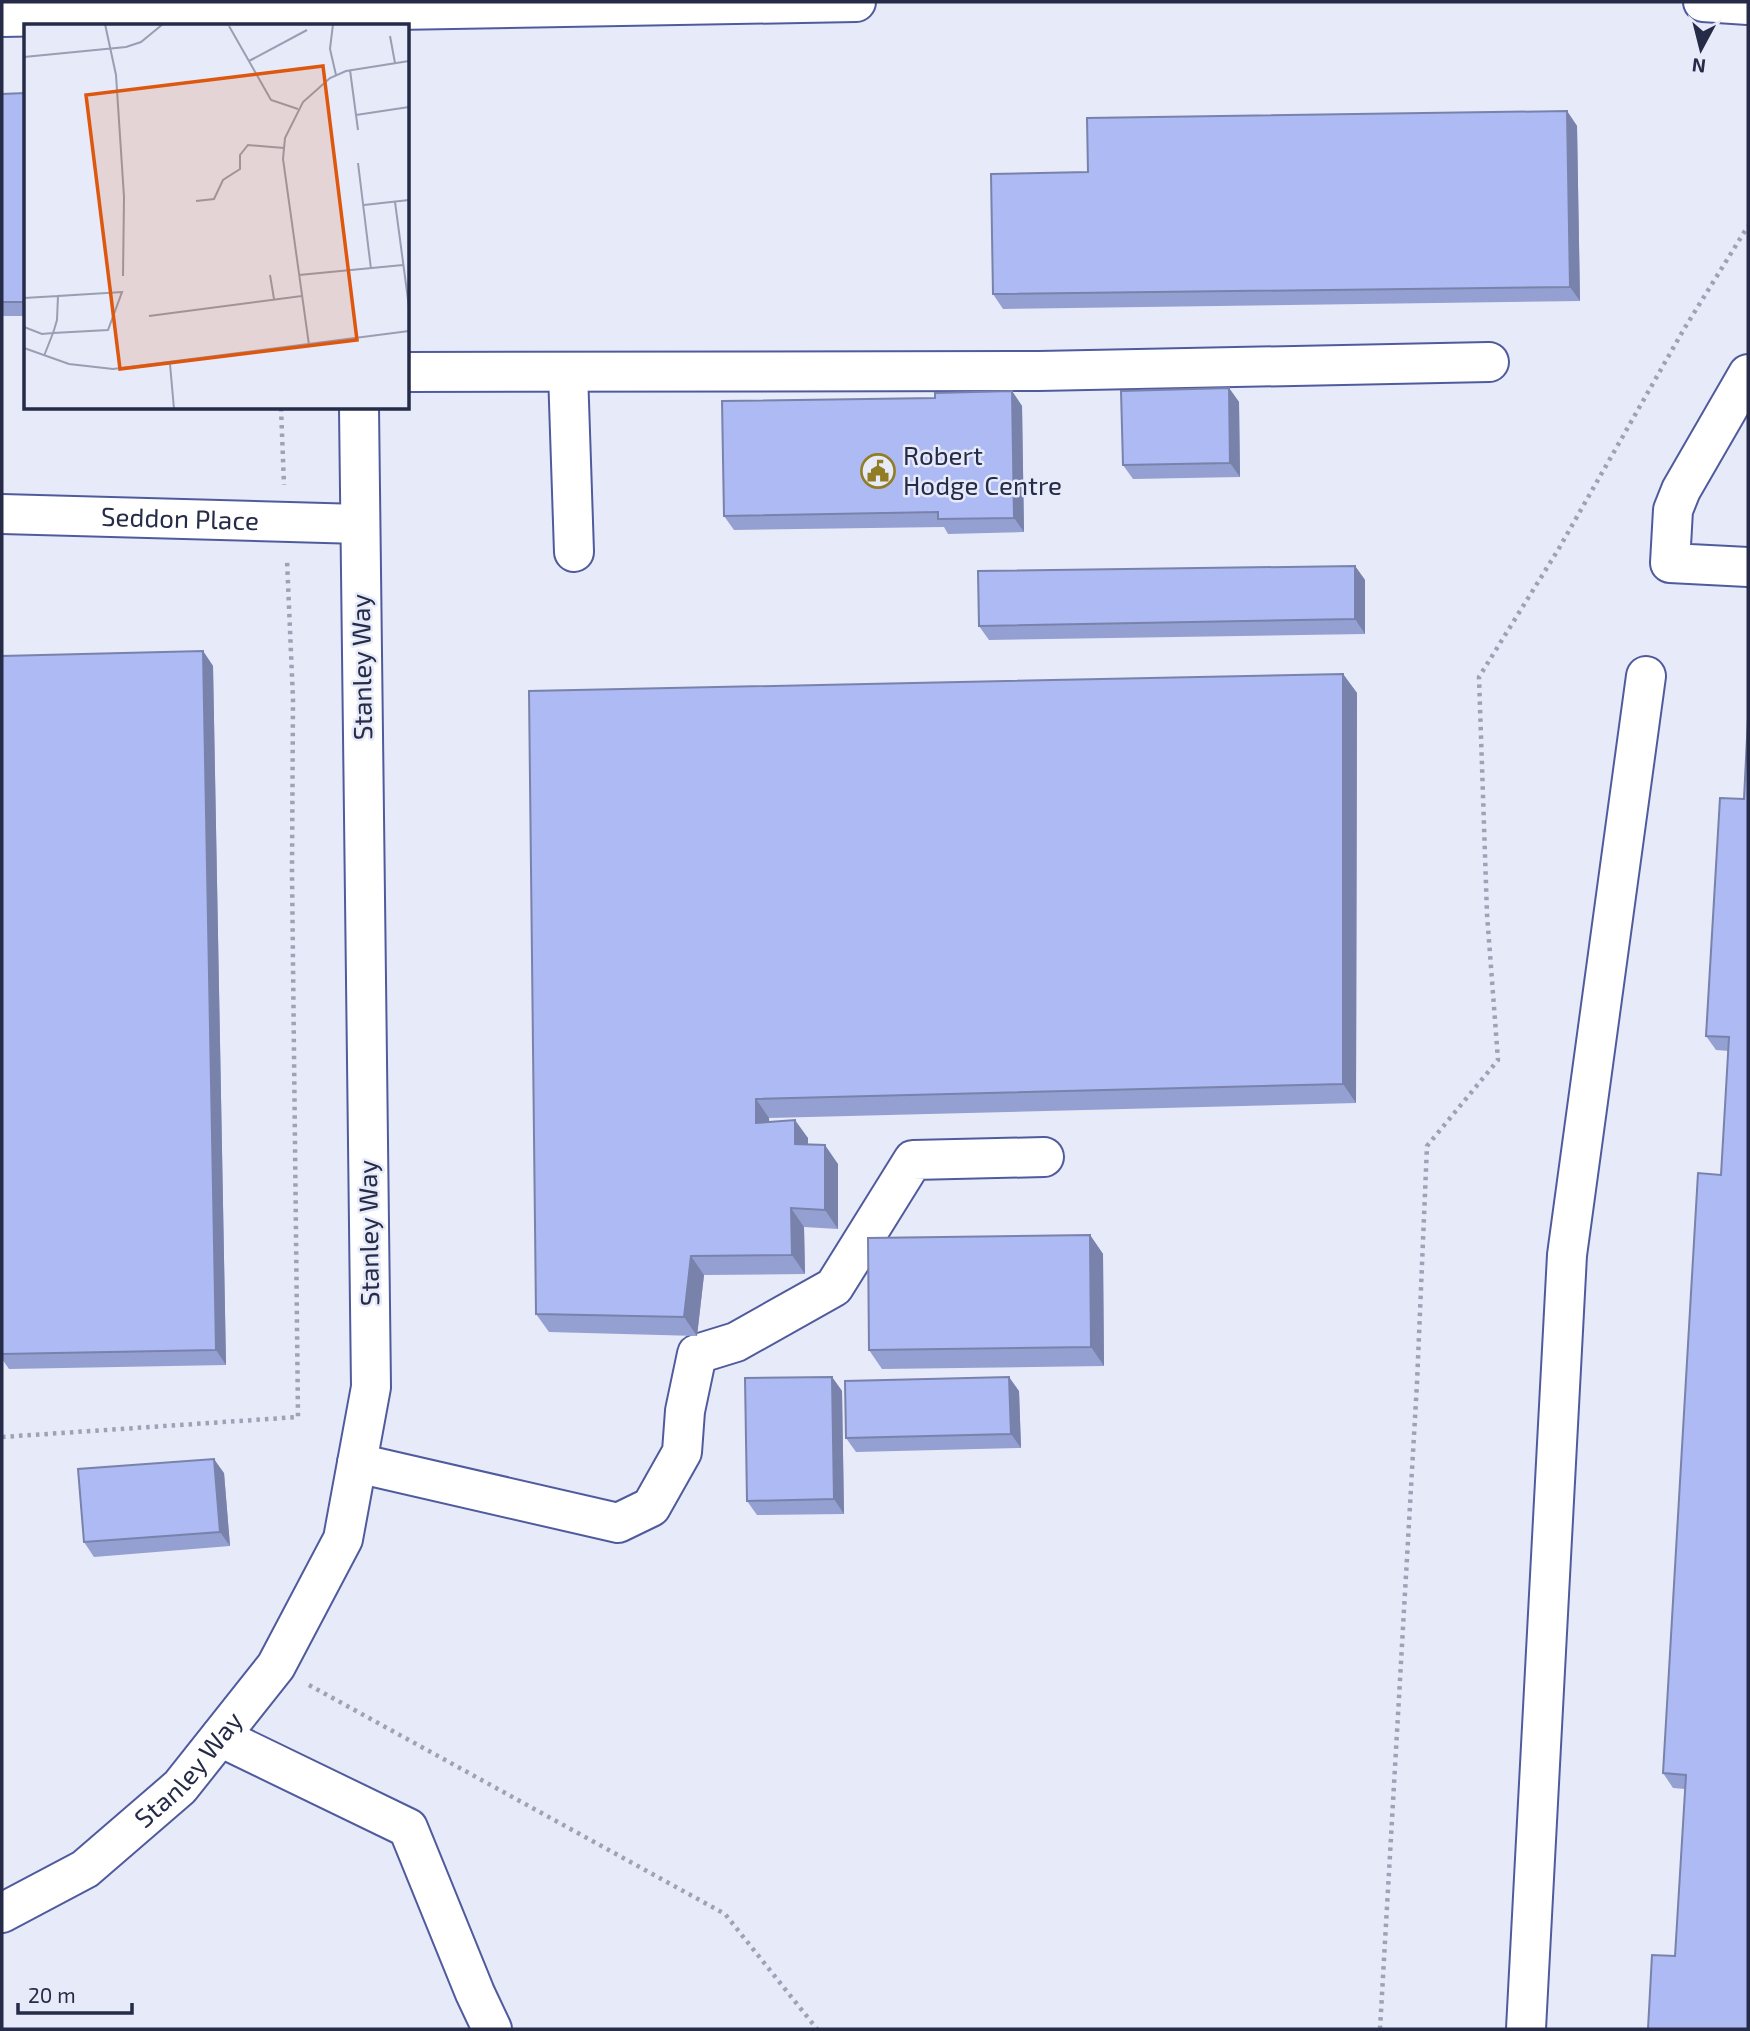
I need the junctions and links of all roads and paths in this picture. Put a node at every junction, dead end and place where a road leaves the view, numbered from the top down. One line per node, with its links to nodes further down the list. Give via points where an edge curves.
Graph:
1 (856, 2): 5 (street)
2 (1703, 2): 3 (street)
3 (1748, 5)
4 (2, 16): 5 (street)
5 (352, 19)
6 (1748, 226): 27 (path, via 1479,677 1487,914 1498,1060 1427,1146)
7 (1489, 362): 9 (street, via 1025,371)
8 (410, 372): 9 (street)
9 (568, 372): 16 (street)
10 (1748, 374): 17 (street, via 1681,490 1673,510 1670,563)
11 (281, 410): 14 (path)
12 (359, 410): 15 (street, Stanley Way)
13 (2, 514): 14 (street, Seddon Place)
14 (286, 522): 15 (street, Seddon Place); 20 (path, via 293,699 298,1417)
15 (360, 524): 21 (street, Stanley Way, via 371,1387)
16 (574, 552)
17 (1748, 567)
18 (1646, 676): 28 (street, via 1567,1255)
19 (1044, 1157): 21 (street, via 913,1160 834,1287 736,1342 697,1354 682,1452 651,1507 618,1523)
20 (2, 1437)
21 (357, 1463): 22 (street, Stanley Way, via 343,1539)
22 (275, 1666): 23 (street, Stanley Way); 26 (path, via 725,1914)
23 (220, 1737): 24 (street, Stanley Way, via 180,1787 85,1869); 25 (street, via 408,1829)
24 (2, 1913)
25 (492, 2029)
26 (817, 2029)
27 (1380, 2029)
28 (1526, 2029)

